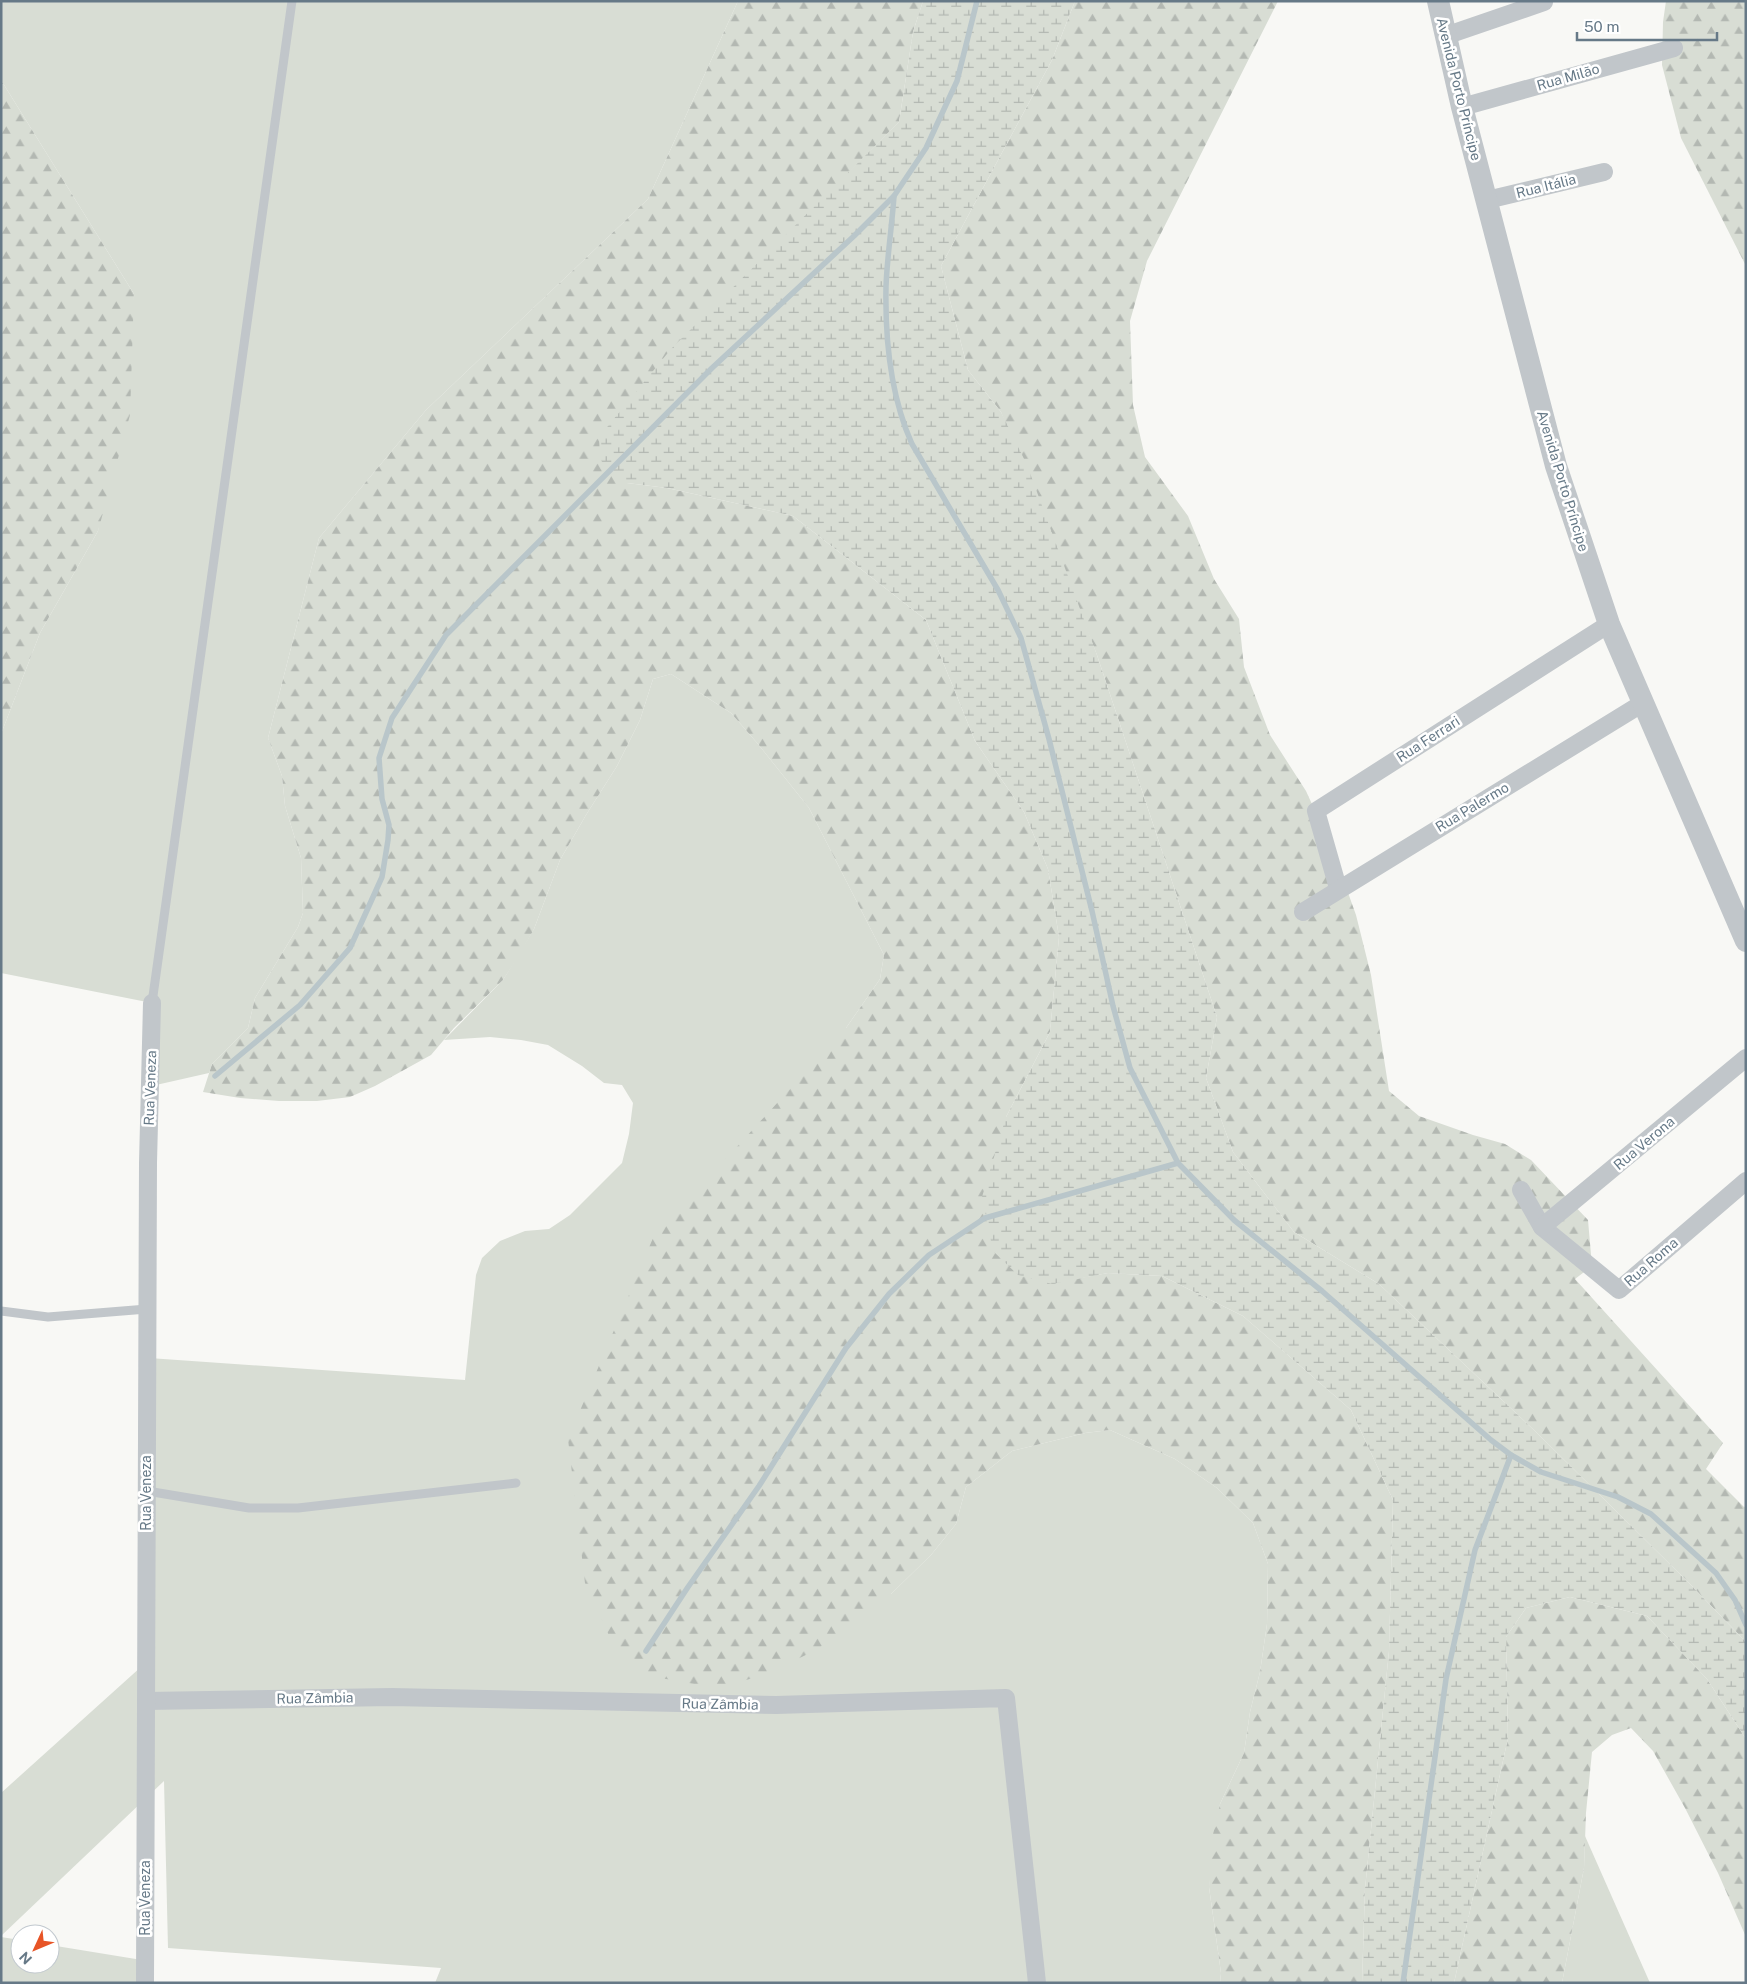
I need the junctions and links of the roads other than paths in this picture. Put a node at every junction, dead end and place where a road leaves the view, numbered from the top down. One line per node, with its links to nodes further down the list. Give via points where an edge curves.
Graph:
1 (292, 1): 14 (lane)
2 (1438, 1): 4 (street, Avenida Porto Príncipe)
3 (1544, 2): 4 (street)
4 (1445, 36): 6 (street, Avenida Porto Príncipe)
5 (1674, 48): 6 (street, Rua Milão)
6 (1462, 107): 8 (street, Avenida Porto Príncipe)
7 (1604, 172): 8 (street, Rua Itália)
8 (1487, 200): 9 (street, Avenida Porto Príncipe, via 1556,466)
9 (1609, 624): 10 (street, Avenida Porto Príncipe); 11 (street, Rua Ferrari, via 1316,811)
10 (1642, 702): 11 (street, Rua Palermo); 13 (street, Avenida Porto Príncipe)
11 (1338, 888): 12 (street, Rua Palermo)
12 (1302, 912)
13 (1746, 941)
14 (152, 1004): 19 (street, Rua Veneza)
15 (1746, 1058): 18 (street, Rua Verona)
16 (1746, 1181): 18 (street, Rua Roma, via 1619,1290)
17 (1521, 1190): 18 (street, Rua Roma)
18 (1542, 1227)
19 (147, 1309): 20 (lane, via 48,1317); 22 (street, Rua Veneza)
20 (1, 1311)
21 (516, 1484): 22 (lane, via 298,1508 249,1508)
22 (146, 1491): 23 (street, Rua Veneza)
23 (146, 1700): 24 (street, Rua Veneza); 25 (street, Rua Zâmbia, via 392,1697 776,1705 1006,1698)
24 (145, 1983)
25 (1037, 1983)

